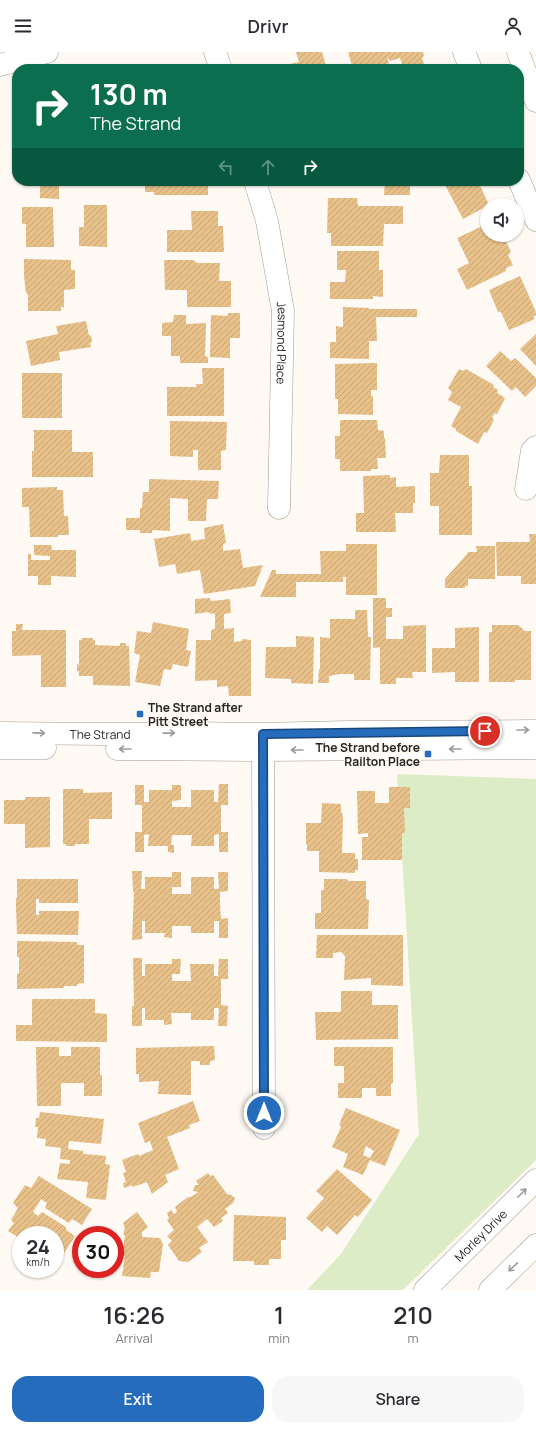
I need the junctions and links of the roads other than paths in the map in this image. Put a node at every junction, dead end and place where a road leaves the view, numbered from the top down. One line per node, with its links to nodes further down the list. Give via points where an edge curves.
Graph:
1 (0, 52): 6 (main road)
2 (47, 52): 10 (main road)
3 (215, 52): 7 (main road)
4 (464, 52): 8 (main road)
5 (518, 52): 9 (main road)
6 (0, 56)
7 (219, 64)
8 (469, 64)
9 (522, 64)
10 (0, 65)
11 (524, 68): 12 (main road)
12 (536, 101)
13 (256, 186): 18 (main road, Jesmond Place, via 267,221 283,311)
14 (522, 186): 15 (main road)
15 (536, 220)
16 (536, 447): 17 (main road, via 532,451)
17 (526, 489)
18 (279, 508)
19 (536, 731): 21 (main road, The Strand, one-way to 19, via 348,732)
20 (0, 733): 21 (main road, The Strand, one-way to 21, via 191,733)
21 (263, 742): 22 (main road, The Strand, one-way to 22); 23 (main road, The Strand, one-way to 21); 24 (main road)
22 (0, 748)
23 (536, 748)
24 (264, 1128)
25 (536, 1180): 27 (main road, Morley Drive, one-way to 25)
26 (536, 1245): 28 (main road, one-way to 28)
27 (425, 1290)
28 (490, 1290)

